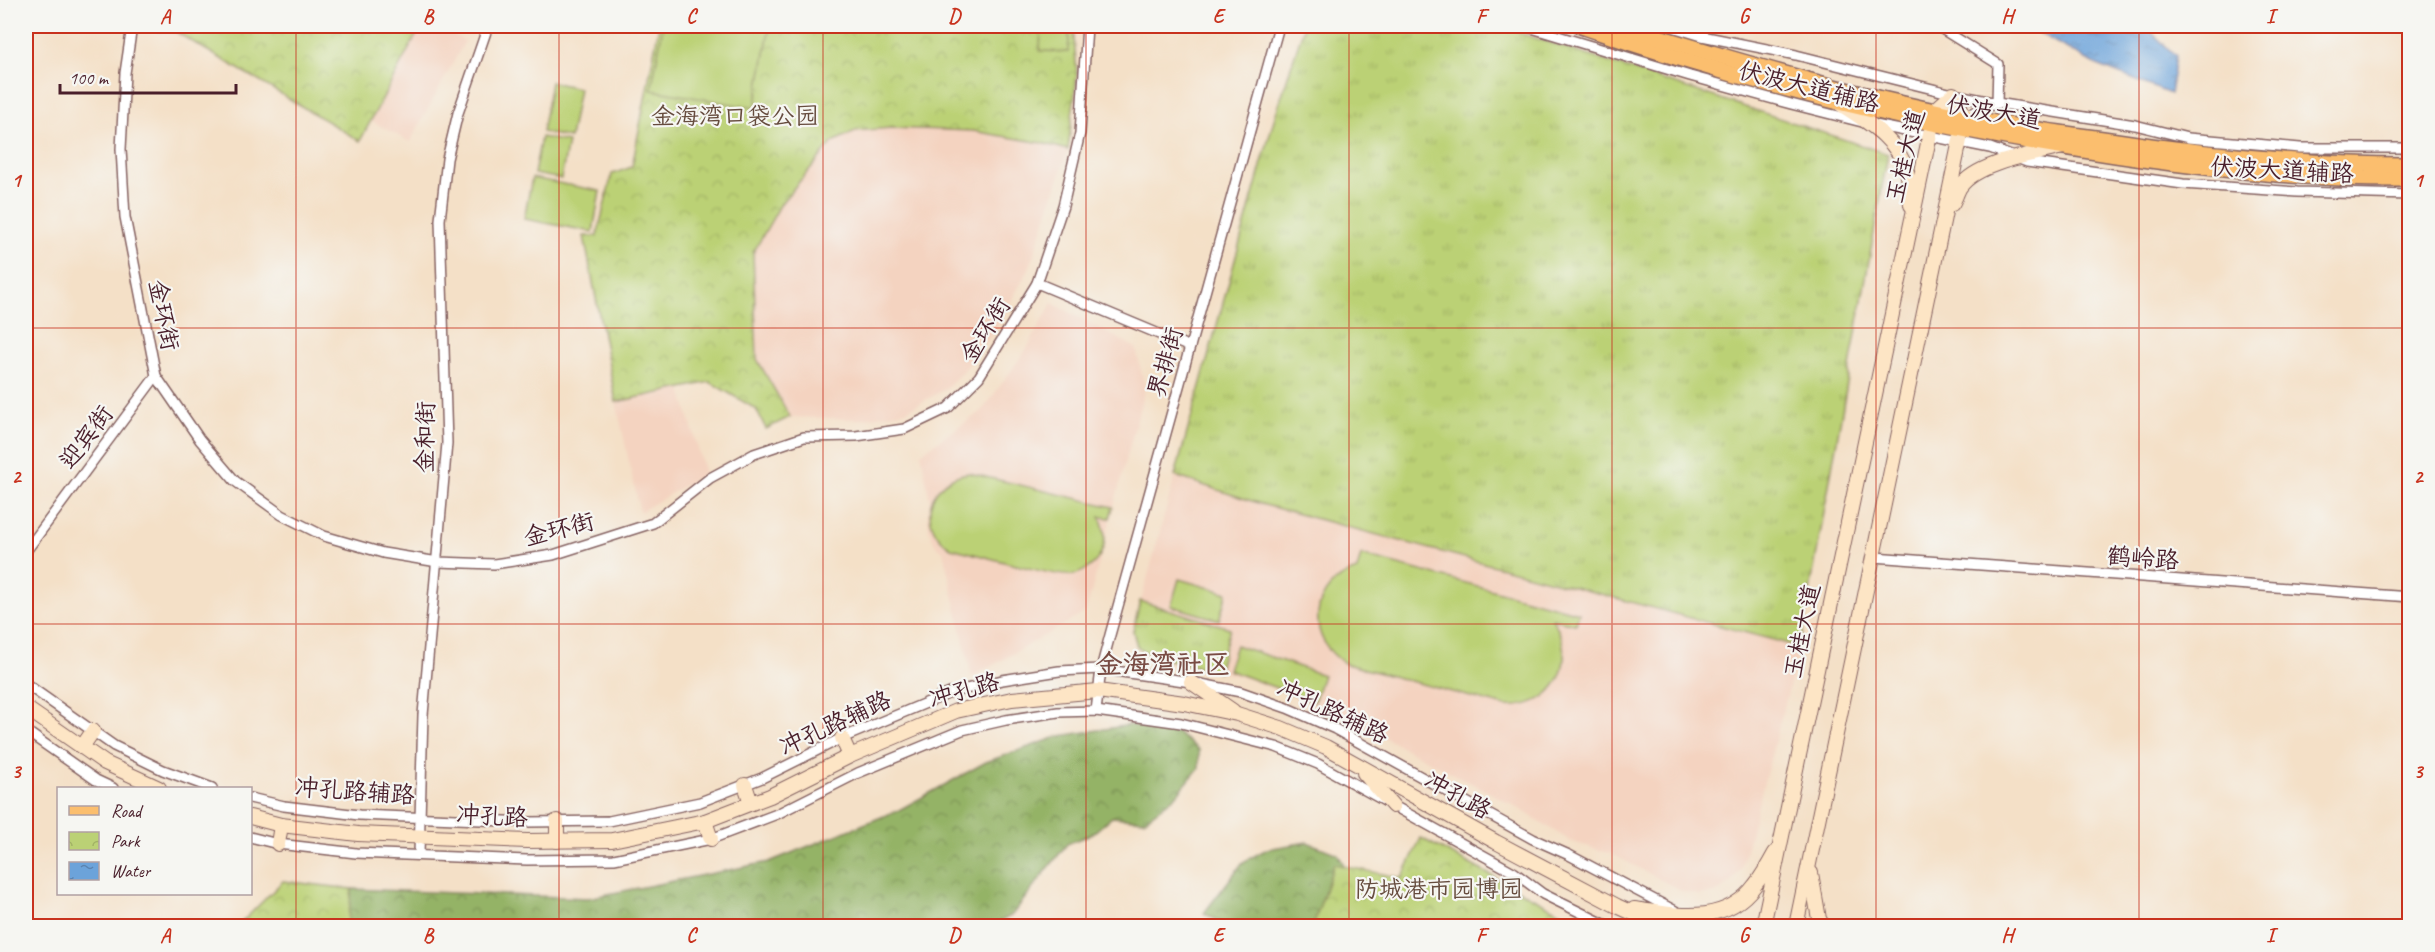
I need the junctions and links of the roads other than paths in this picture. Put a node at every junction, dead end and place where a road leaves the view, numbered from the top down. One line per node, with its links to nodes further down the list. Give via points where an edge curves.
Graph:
1 (132, 26): 27 (street, 金环街, via 121,149 125,216)
2 (488, 26): 30 (street, 金和街, via 458,113 447,159 440,220 447,443)
3 (1088, 26): 25 (street, 金环街, via 1080,133 1064,206)
4 (1279, 26): 26 (street, 界排街)
5 (1525, 26): 10 (street, 伏波大道辅路)
6 (1581, 26): 10 (main road, 伏波大道, via 1694,63)
7 (1623, 26): 14 (main road, 伏波大道, via 1787,74)
8 (1669, 26): 11 (street, 伏波大道辅路)
9 (1937, 26): 13 (street, via 1998,64)
10 (1740, 83): 12 (main road, 伏波大道); 15 (street, 伏波大道辅路)
11 (1953, 94): 13 (street, 伏波大道辅路); 14 (main road, 玉桂大道); 16 (main road, 玉桂大道)
12 (1833, 100): 14 (main road, 伏波大道); 15 (main road)
13 (1997, 104): 16 (street); 18 (street, 伏波大道辅路, via 2135,125 2188,138 2300,148)
14 (1932, 123): 15 (street, 伏波大道辅路); 16 (main road, 伏波大道); 23 (main road, 玉桂大道)
15 (1870, 124): 23 (main road, via 1894,147 1907,173)
16 (1962, 129): 17 (main road, 伏波大道); 19 (street, 伏波大道辅路, via 1990,148); 20 (main road, 伏波大道, via 2299,162); 24 (main road, 玉桂大道)
17 (2063, 147): 19 (main road); 21 (main road, 伏波大道, via 2196,167 2298,176)
18 (2409, 148)
19 (2017, 158): 22 (street, 伏波大道辅路, via 2183,184); 24 (main road, via 1978,172 1961,186)
20 (2409, 165)
21 (2409, 179)
22 (2409, 195)
23 (1912, 220): 62 (main road, 玉桂大道)
24 (1942, 225): 29 (main road, 玉桂大道)
25 (1037, 283): 26 (street); 30 (street, 金环街, via 979,377 948,408 904,429 856,436 804,437 754,454 711,478 653,523 553,555 494,564)
26 (1190, 346): 32 (street, 界排街)
27 (156, 376): 28 (street, 迎宾街); 30 (street, 金环街, via 200,440 236,481 282,515 324,536 383,553)
28 (26, 551)
29 (1874, 557): 31 (street, 鹤岭路); 64 (main road, 玉桂大道)
30 (438, 562): 52 (street, 金和街, via 423,716)
31 (2409, 597)
32 (1101, 669): 33 (street, 冲孔路辅路); 35 (street, 界排街); 41 (street, 冲孔路辅路, via 1002,680 950,693)
33 (1191, 682): 38 (main road); 66 (street, 冲孔路辅路, via 1241,692 1335,729 1533,839)
34 (26, 684): 40 (street)
35 (1098, 691): 37 (street, 界排街); 38 (main road, 冲孔路); 43 (main road, 冲孔路, via 1011,699 956,711)
36 (26, 708): 42 (main road)
37 (1096, 711): 51 (street, via 1181,723 1276,747 1318,764); 59 (street, via 1058,712 962,730 858,773 777,814)
38 (1237, 714): 44 (main road, 冲孔路, via 1281,728)
39 (26, 731): 46 (street)
40 (93, 731): 42 (main road); 48 (street, via 114,746)
41 (842, 738): 43 (main road); 45 (street, 冲孔路辅路)
42 (82, 747): 47 (main road)
43 (850, 756): 50 (main road, 冲孔路)
44 (1357, 764): 51 (main road); 65 (main road, 冲孔路)
45 (745, 785): 50 (main road); 54 (street, 冲孔路辅路, via 700,802 609,820)
46 (109, 787)
47 (155, 787)
48 (207, 787)
49 (252, 798): 52 (street, 冲孔路辅路, via 360,814)
50 (752, 803): 55 (main road, 冲孔路)
51 (1393, 806): 67 (street, via 1515,873 1543,894)
52 (421, 816): 54 (street, 冲孔路辅路); 57 (street, 金和街)
53 (252, 818): 56 (main road, 冲孔路)
54 (557, 821): 60 (main road)
55 (705, 821): 59 (main road); 60 (main road, 冲孔路, via 612,840)
56 (281, 825): 57 (main road, 冲孔路, via 358,834); 61 (main road)
57 (420, 835): 60 (main road, 冲孔路); 63 (street, 金和街)
58 (252, 838): 61 (street)
59 (711, 839): 63 (street, via 614,859 527,860)
60 (557, 841)
61 (278, 844): 63 (street, via 356,853)
62 (1780, 845): 66 (main road, via 1754,887 1731,908 1709,915); 71 (main road, 玉桂大道)
63 (419, 854)
64 (1810, 868): 72 (main road, 玉桂大道); 73 (main road)
65 (1617, 906): 66 (main road); 68 (main road); 69 (main road, 冲孔路)
66 (1686, 916): 70 (street, 冲孔路辅路)
67 (1608, 927)
68 (1641, 927)
69 (1661, 927)
70 (1704, 927)
71 (1763, 927)
72 (1796, 927)
73 (1823, 927)

